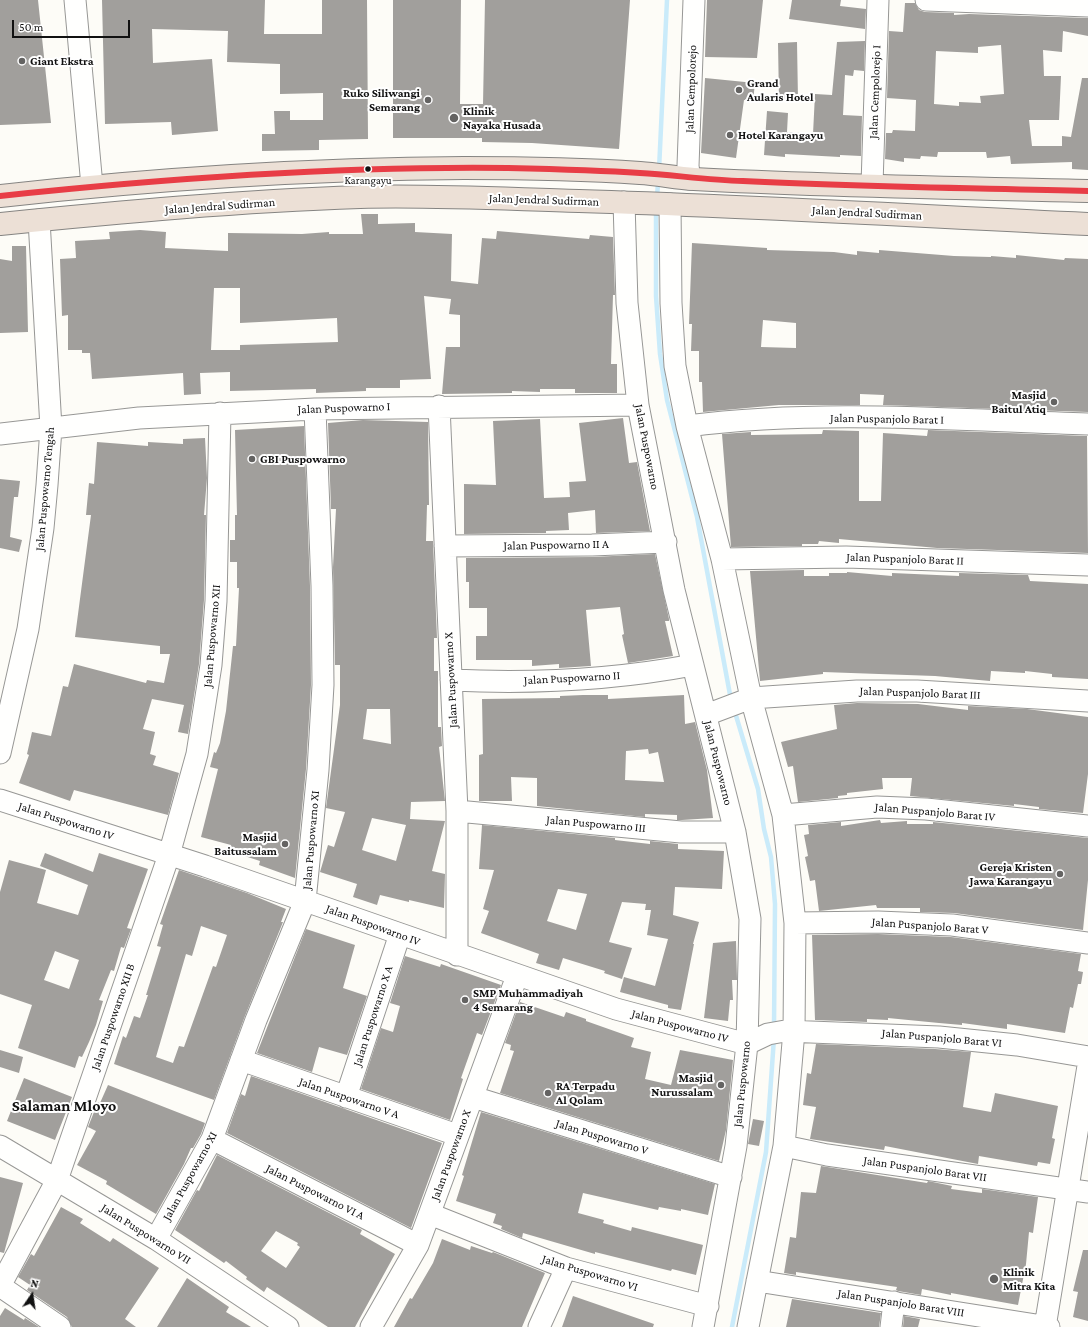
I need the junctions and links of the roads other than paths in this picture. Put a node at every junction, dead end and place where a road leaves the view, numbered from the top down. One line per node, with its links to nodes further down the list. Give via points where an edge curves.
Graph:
1 (75, 0): 8 (street)
2 (694, 0): 6 (street, Jalan Cempolorejo)
3 (878, 0): 7 (street, Jalan Cempolorejo I)
4 (926, 0): 5 (street)
5 (1088, 6)
6 (686, 178): 7 (highway); 8 (highway, via 642,173 468,168 376,169 236,174)
7 (872, 185): 9 (highway)
8 (92, 186): 10 (highway)
9 (1088, 191)
10 (0, 196)
11 (628, 202): 12 (highway, Jalan Jendral Sudirman); 13 (highway, Jalan Jendral Sudirman, via 362,197 230,204); 17 (street, Jalan Puspowarno, via 627,303)
12 (668, 204): 15 (highway, Jalan Jendral Sudirman); 21 (street, Jalan Puspowarno, via 675,366)
13 (39, 220): 14 (highway, Jalan Jendral Sudirman); 22 (street, Jalan Puspowarno Tengah)
14 (0, 224)
15 (1088, 224)
16 (439, 406): 17 (street, Jalan Puspowarno I); 18 (street, Jalan Puspowarno I); 25 (street, Jalan Puspowarno X)
17 (638, 406): 24 (street, Jalan Puspowarno)
18 (315, 409): 19 (street, Jalan Puspowarno I); 39 (street, Jalan Puspowarno XI, via 322,578 323,685 318,770)
19 (220, 413): 22 (street, Jalan Puspowarno I, via 139,418); 38 (street, Jalan Puspowarno XII, via 216,601 211,665 197,754)
20 (1088, 424): 21 (street, Jalan Puspanjolo Barat I, via 844,417)
21 (687, 426): 26 (street, Jalan Puspowarno)
22 (51, 428): 23 (street, Jalan Puspowarno I); 32 (street, Jalan Puspowarno Tengah, via 43,528 28,629)
23 (0, 434)
24 (666, 542): 25 (street, Jalan Puspowarno II A, via 592,546); 28 (street, Jalan Puspowarno, via 674,590)
25 (445, 546): 29 (street, Jalan Puspowarno X)
26 (722, 559): 27 (street, Jalan Puspanjolo Barat II, via 846,557); 31 (street, Jalan Puspowarno)
27 (1088, 565)
28 (693, 665): 29 (street, Jalan Puspowarno II, via 585,679); 31 (street, Jalan Puspowarno)
29 (451, 680): 34 (street, Jalan Puspowarno X)
30 (1088, 701): 31 (street, Jalan Puspanjolo Barat III, via 917,691 857,691)
31 (730, 706): 35 (street, Jalan Puspowarno); 37 (street, Jalan Puspowarno)
32 (0, 753)
33 (0, 800): 38 (street, Jalan Puspowarno IV)
34 (457, 811): 37 (street, Jalan Puspowarno III, via 681,832); 43 (street, Jalan Puspowarno X)
35 (783, 815): 36 (street, Jalan Puspanjolo Barat IV, via 877,807 926,809); 40 (street, Jalan Puspowarno)
36 (1088, 826)
37 (735, 832): 46 (street, Jalan Puspowarno, via 750,919)
38 (169, 855): 39 (street, Jalan Puspowarno IV); 57 (street, Jalan Puspowarno XII B)
39 (305, 901): 41 (street, Jalan Puspowarno IV); 48 (street, Jalan Puspowarno XI)
40 (795, 923): 42 (street, Jalan Puspanjolo Barat V, via 832,921 952,925); 45 (street, Jalan Puspowarno)
41 (400, 934): 43 (street, Jalan Puspowarno IV); 50 (street, Jalan Puspowarno X A)
42 (1088, 943)
43 (457, 955): 44 (street, Jalan Puspowarno IV)
44 (517, 976): 46 (street, Jalan Puspowarno IV, via 616,1009); 51 (street, Jalan Puspowarno X)
45 (783, 1032): 46 (street); 47 (street, Jalan Puspanjolo Barat VI, via 947,1038 1017,1044); 55 (street, Jalan Puspowarno)
46 (747, 1044): 56 (street, Jalan Puspowarno)
47 (1088, 1057)
48 (241, 1060): 50 (street, Jalan Puspowarno V A); 53 (street, Jalan Puspowarno XI)
49 (1088, 1066): 58 (street)
50 (346, 1097): 52 (street, Jalan Puspowarno V A)
51 (473, 1097): 52 (street, Jalan Puspowarno X); 56 (street, Jalan Puspowarno V)
52 (457, 1135): 60 (street, Jalan Puspowarno X)
53 (212, 1139): 61 (street, Jalan Puspowarno XI); 62 (street, Jalan Puspowarno VI A)
54 (0, 1146): 57 (street, Jalan Puspowarno VII)
55 (784, 1146): 58 (street, Jalan Puspanjolo Barat VII, via 827,1155); 64 (street, Jalan Puspowarno)
56 (731, 1177): 67 (street, Jalan Puspowarno)
57 (57, 1180): 61 (street, Jalan Puspowarno VII); 65 (street)
58 (1066, 1189): 59 (street, Jalan Puspanjolo Barat VII); 75 (street)
59 (1088, 1192)
60 (430, 1214): 62 (street, Jalan Puspowarno X); 63 (street, Jalan Puspowarno VI)
61 (156, 1239): 69 (street, Jalan Puspowarno VII)
62 (418, 1245): 70 (street, Jalan Puspowarno X)
63 (566, 1268): 67 (street, Jalan Puspowarno VI); 71 (street)
64 (757, 1282): 66 (street, Jalan Puspanjolo Barat VIII); 73 (street, Jalan Puspowarno)
65 (0, 1286): 68 (street)
66 (894, 1302): 74 (street); 75 (street, Jalan Puspanjolo Barat VIII)
67 (708, 1306): 72 (street, Jalan Puspowarno)
68 (60, 1327)
69 (288, 1327)
70 (371, 1327)
71 (539, 1327)
72 (703, 1327)
73 (748, 1327)
74 (891, 1327)
75 (1046, 1327)

